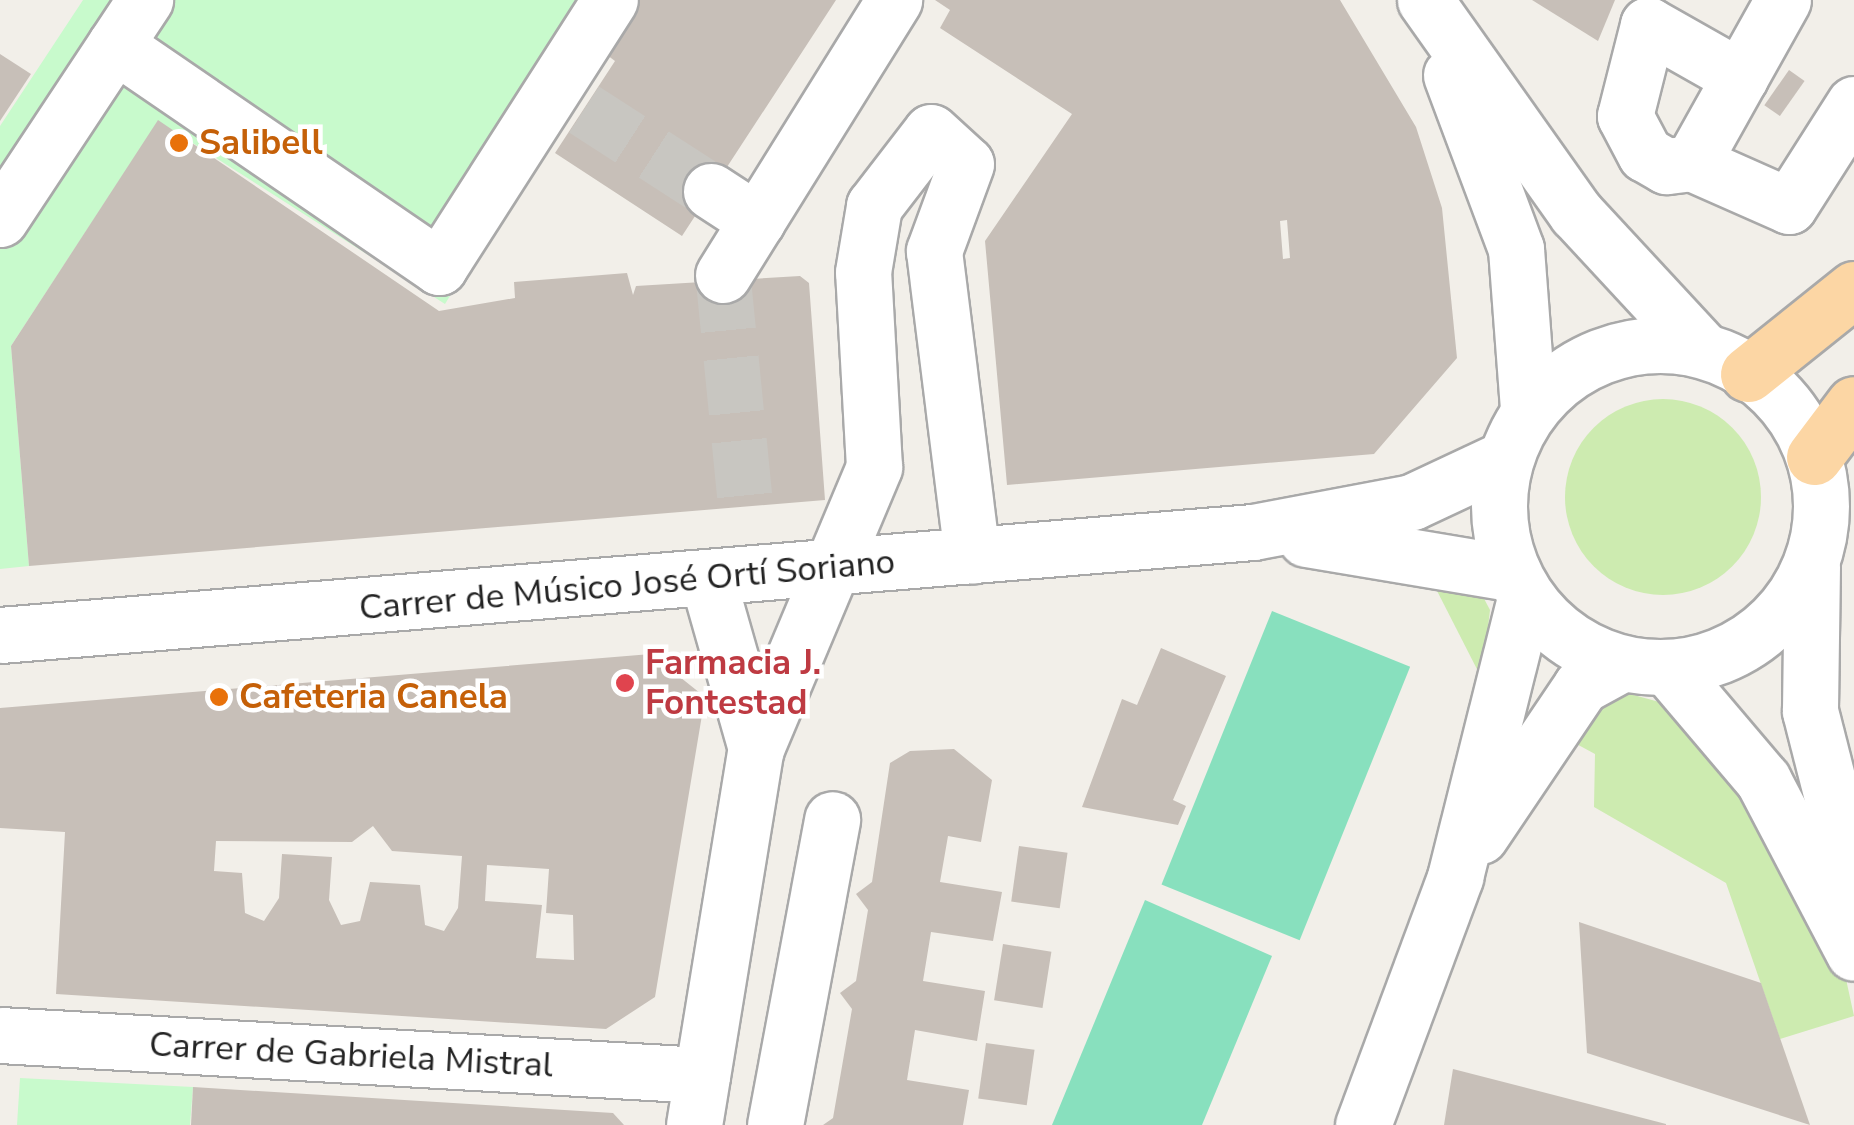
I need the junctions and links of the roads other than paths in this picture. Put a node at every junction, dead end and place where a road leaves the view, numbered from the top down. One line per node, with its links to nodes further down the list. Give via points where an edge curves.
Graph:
1 (145, 0): 8 (street)
2 (610, 0): 8 (street, via 568,99 439,267)
3 (894, 0): 14 (street)
4 (1416, 0): 20 (street, via 1516,249)
5 (1425, 0): 17 (street, via 1576,213)
6 (1783, 0): 9 (street)
7 (1647, 13): 9 (street); 11 (street, via 1625,116 1645,154 1666,166)
8 (115, 45): 13 (street)
9 (1740, 78): 11 (street)
10 (1854, 104): 11 (street, via 1789,206)
11 (1692, 163)
12 (711, 191): 14 (street)
13 (0, 218)
14 (757, 221): 15 (street)
15 (723, 276)
16 (1854, 289): 18 (main road)
17 (1701, 348): 18 (street); 20 (street, via 1656,344 1584,363)
18 (1748, 374): 21 (street, via 1779,396)
19 (1854, 404): 21 (main road)
20 (1528, 410): 22 (street)
21 (1814, 456): 25 (street, via 1822,524)
22 (1504, 459): 23 (street, Carrer de Músico José Ortí Soriano, via 1412,502); 28 (street, via 1496,516)
23 (1253, 532): 24 (street, Carrer de Músico José Ortí Soriano); 28 (street, Carrer de Músico José Ortí Soriano)
24 (972, 556): 26 (street, Carrer de Músico José Ortí Soriano); 26 (street, via 934,251 966,164 931,132 874,206 863,272 874,467)
25 (1812, 566): 30 (street, via 1754,634 1716,657); 34 (street, via 1810,711)
26 (826, 568): 27 (street, Carrer de Músico José Ortí Soriano); 31 (street)
27 (708, 580): 29 (street, Carrer de Músico José Ortí Soriano); 31 (street)
28 (1517, 586): 30 (street, via 1570,644); 33 (street)
29 (0, 635)
30 (1645, 666): 33 (street, via 1581,686 1542,736); 37 (street, via 1762,780)
31 (756, 748): 35 (street)
32 (832, 819): 36 (street)
33 (1455, 877): 41 (street)
34 (1854, 884)
35 (728, 918): 36 (street); 39 (street)
36 (806, 931): 40 (street)
37 (1854, 952)
38 (0, 1035): 39 (street, Carrer de Gabriela Mistral)
39 (698, 1100)
40 (775, 1125)
41 (1363, 1125)

